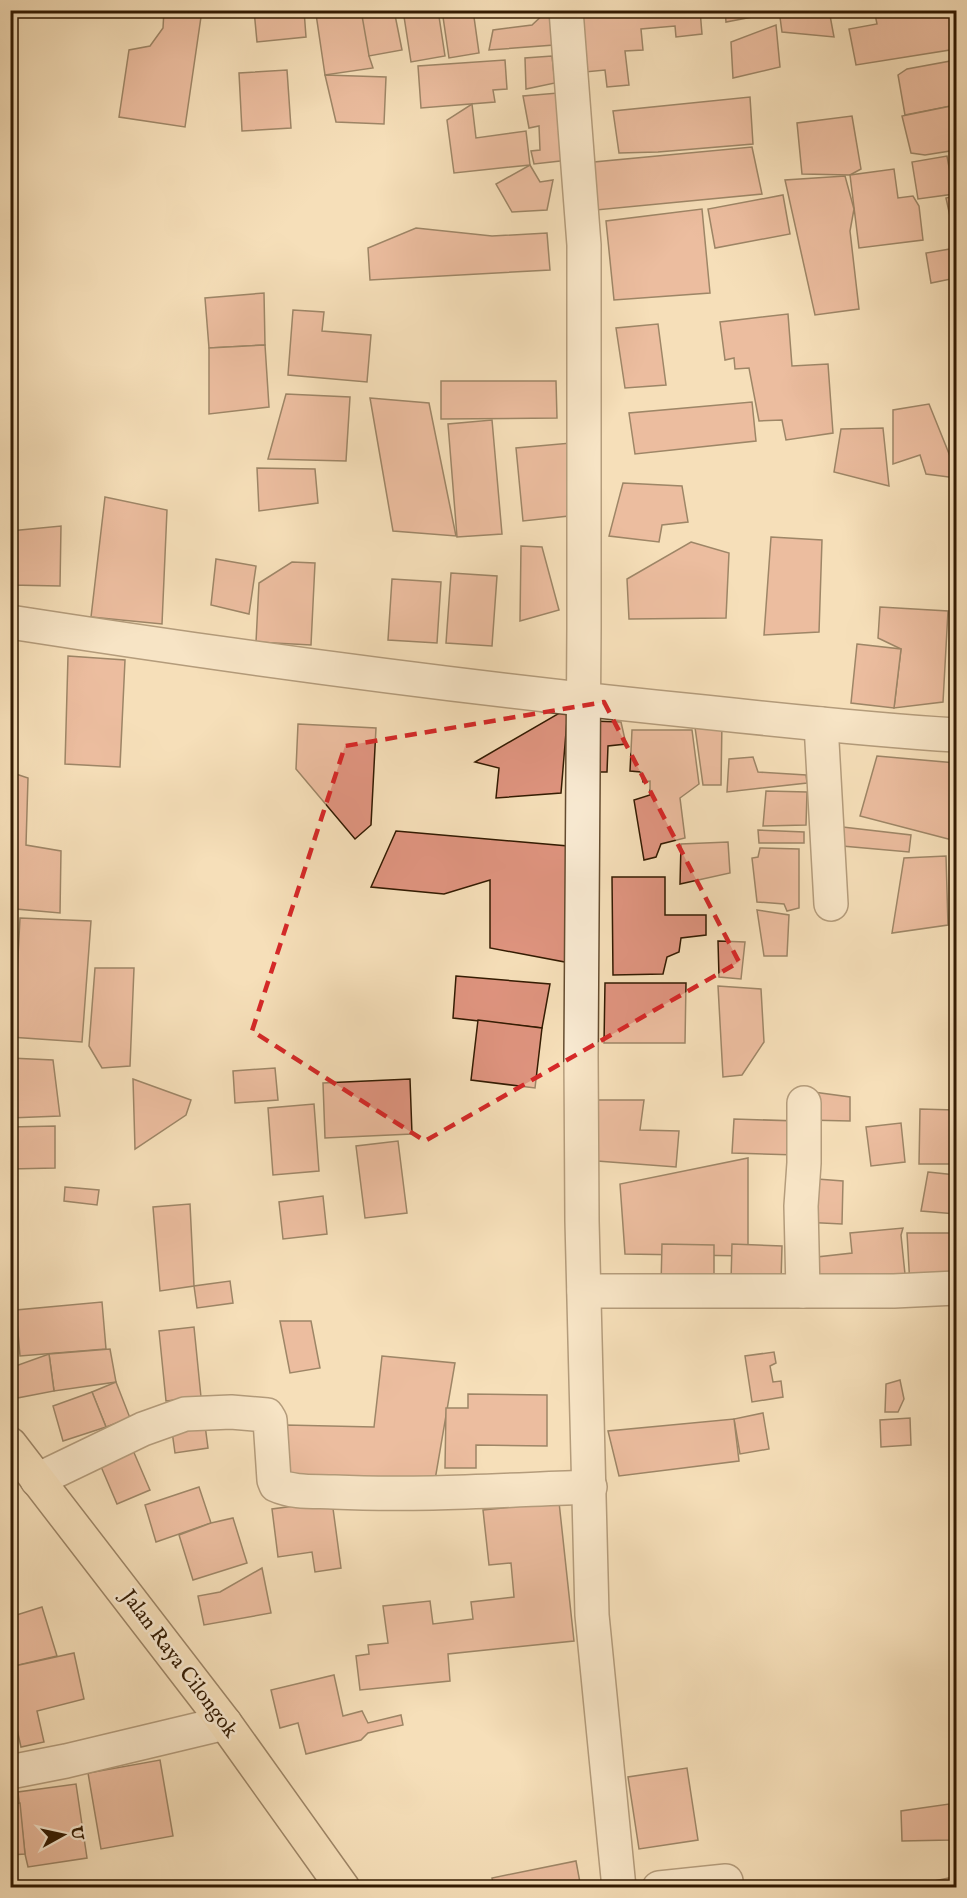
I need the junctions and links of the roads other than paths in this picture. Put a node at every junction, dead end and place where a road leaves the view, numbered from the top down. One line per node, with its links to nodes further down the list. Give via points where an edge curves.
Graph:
1 (566, 10): 3 (street, via 584,245)
2 (10, 622): 3 (street)
3 (583, 701): 4 (street); 9 (street, via 580,1034)
4 (821, 724): 5 (street); 6 (street)
5 (957, 735)
6 (831, 904)
7 (804, 1103): 10 (street)
8 (957, 1288): 10 (street)
9 (584, 1291): 10 (street); 13 (street)
10 (802, 1292)
11 (10, 1444): 12 (highway, Jalan Raya Cilongok)
12 (37, 1480): 13 (street, via 167,1420 185,1414 231,1412 267,1415 274,1480 281,1487 418,1494); 14 (highway, Jalan Raya Cilongok)
13 (590, 1487): 18 (street, via 592,1615)
14 (225, 1723): 15 (street); 17 (highway, Jalan Raya Cilongok)
15 (10, 1773)
16 (726, 1881): 19 (street)
17 (343, 1887)
18 (619, 1887)
19 (660, 1887)

